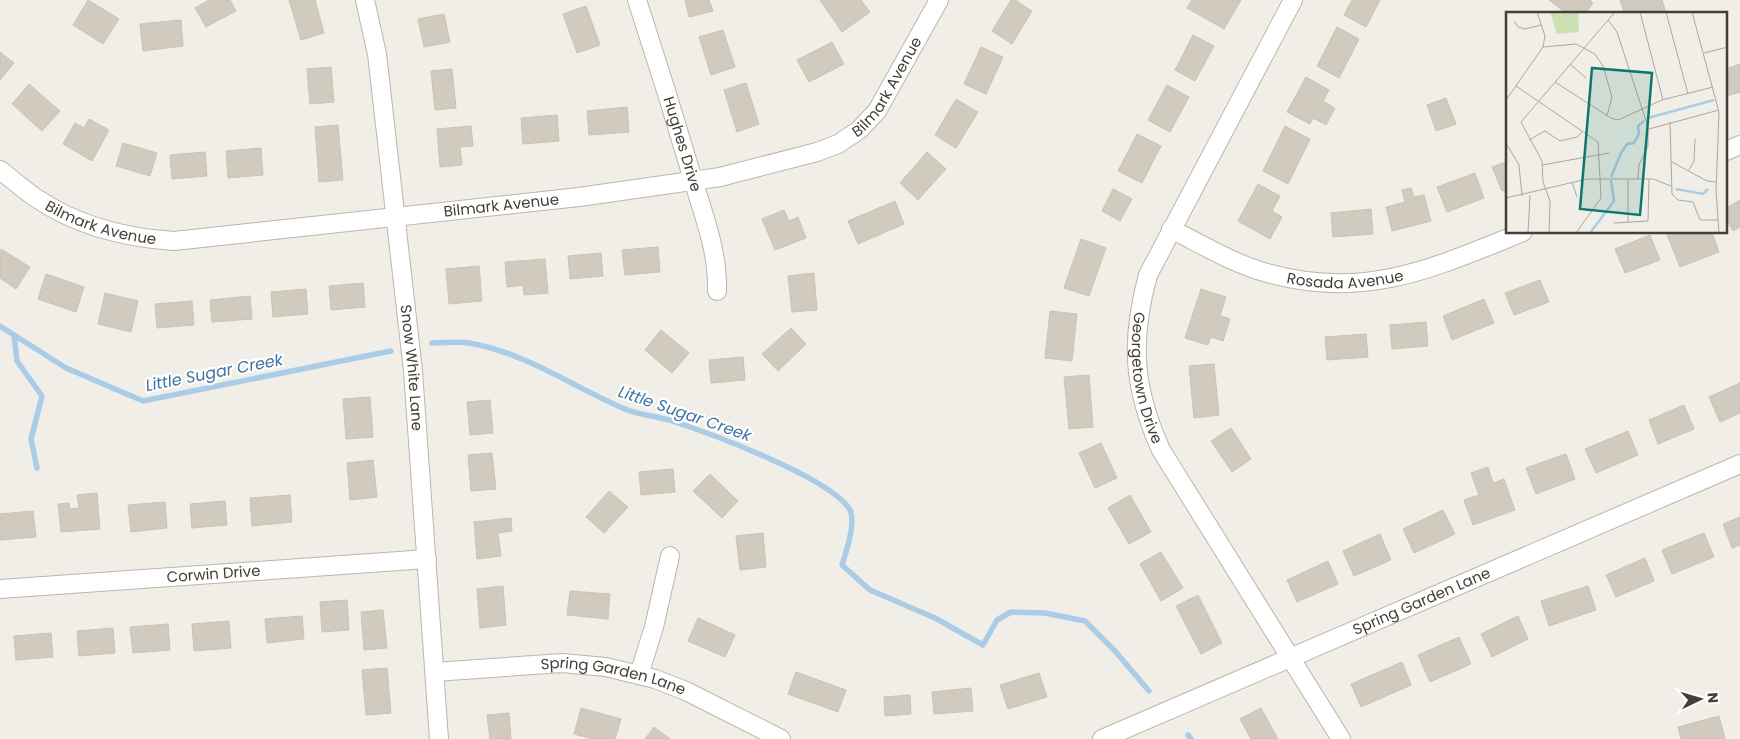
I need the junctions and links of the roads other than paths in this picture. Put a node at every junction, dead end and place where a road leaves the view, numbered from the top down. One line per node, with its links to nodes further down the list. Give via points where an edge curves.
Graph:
1 (365, 0): 9 (street, Snow White Lane, via 377,54)
2 (637, 0): 8 (street, Hughes Drive)
3 (939, 0): 8 (street, Bilmark Avenue, via 885,100 859,130 818,152)
4 (1293, 0): 10 (street, Georgetown Drive)
5 (1740, 145): 6 (street)
6 (1728, 150)
7 (0, 170): 9 (street, Bilmark Avenue, via 37,199 85,224 155,240 174,241)
8 (694, 181): 9 (street, Bilmark Avenue); 12 (street, Hughes Drive, via 713,246)
9 (396, 218): 15 (street, Snow White Lane, via 413,371)
10 (1171, 229): 11 (street, Rosada Avenue, via 1238,263 1271,274 1317,283 1354,284 1409,276); 17 (street, Georgetown Drive, via 1148,275 1137,325 1137,373 1148,421 1161,450)
11 (1518, 234)
12 (717, 291)
13 (1740, 464): 17 (street, Spring Garden Lane)
14 (670, 556): 19 (street)
15 (427, 559): 16 (street, Corwin Drive); 18 (street, Snow White Lane)
16 (0, 589)
17 (1291, 658): 22 (street, Spring Garden Lane); 23 (street, Georgetown Drive)
18 (435, 672): 19 (street, Spring Garden Lane, via 562,662); 20 (street, Snow White Lane)
19 (639, 675): 21 (street, Spring Garden Lane, via 686,691)
20 (439, 739)
21 (781, 739)
22 (1102, 739)
23 (1341, 739)

